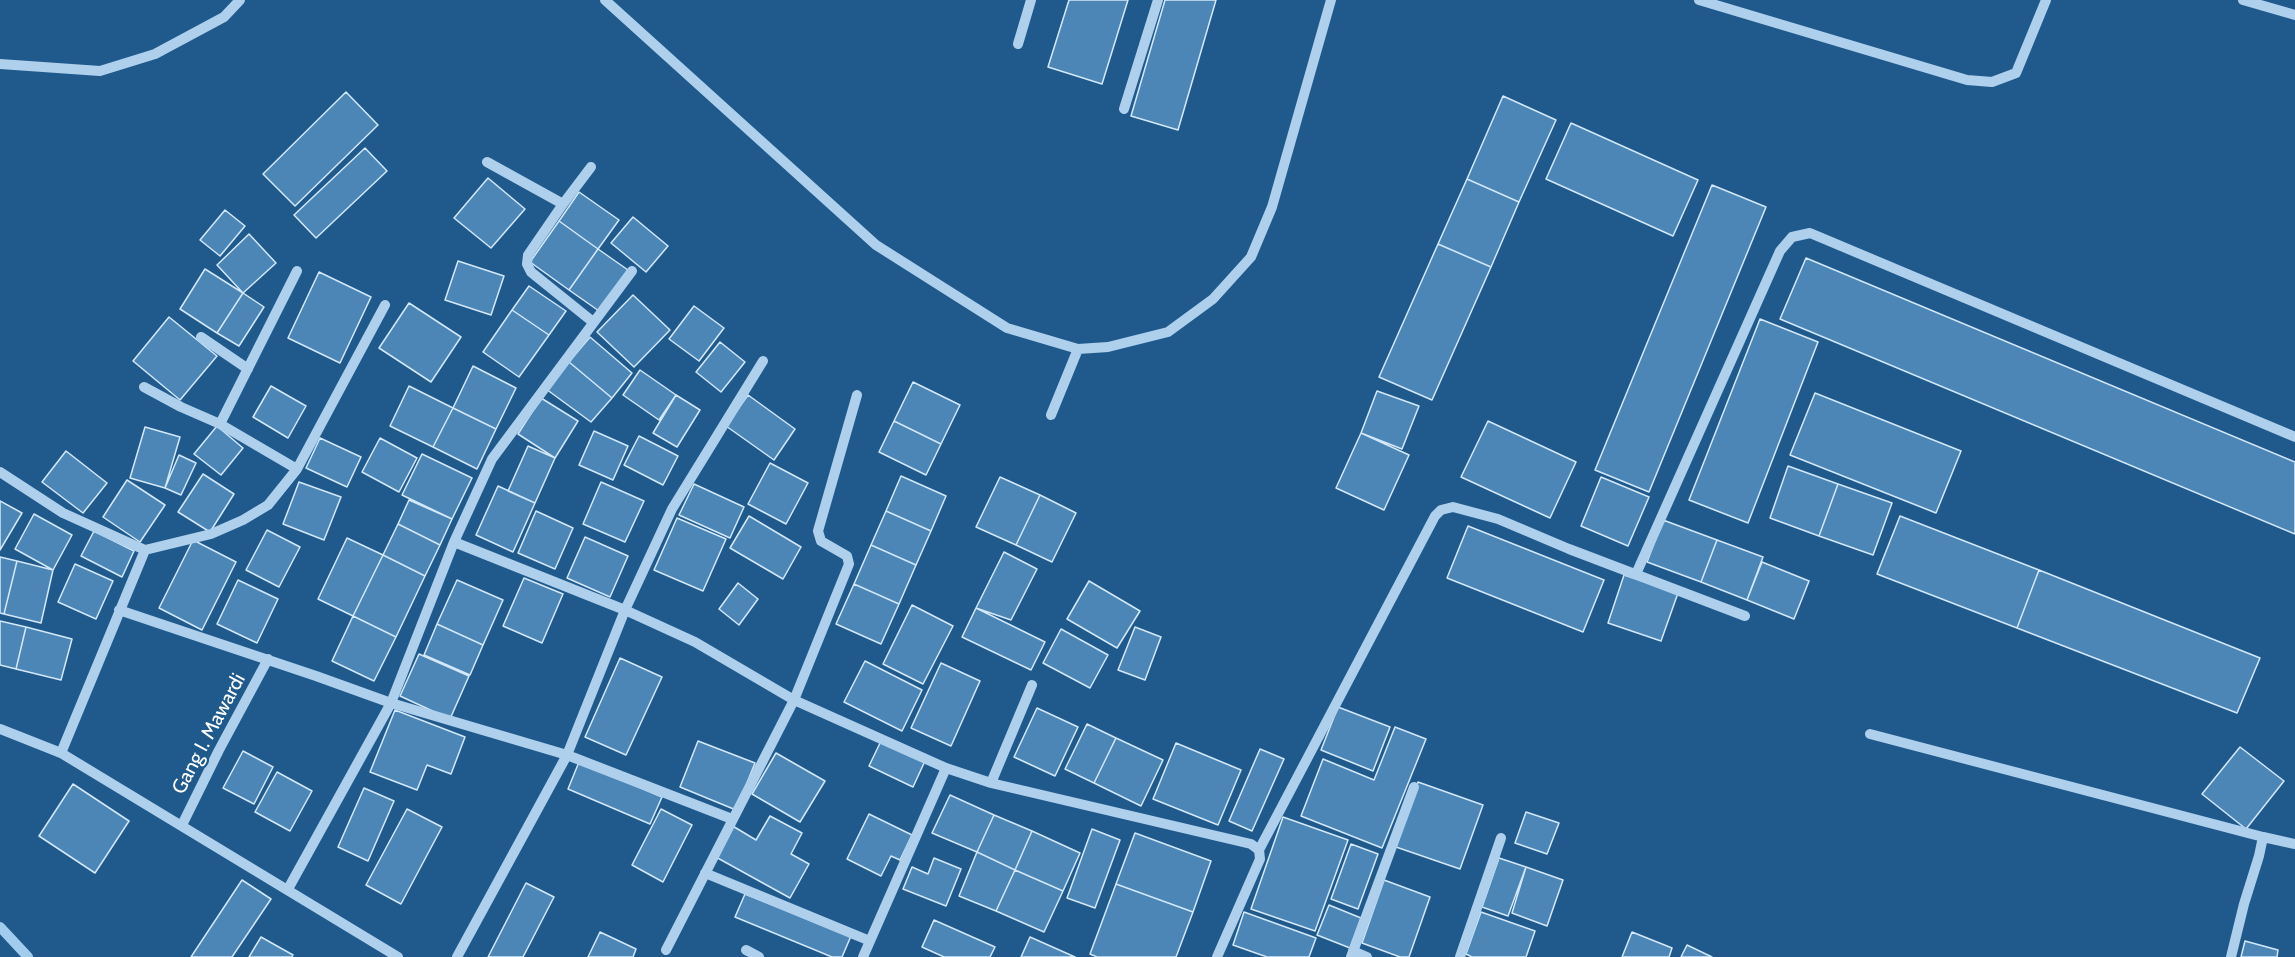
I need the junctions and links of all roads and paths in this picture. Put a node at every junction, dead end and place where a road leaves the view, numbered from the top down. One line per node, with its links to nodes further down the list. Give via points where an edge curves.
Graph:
1 (240, 0): 11 (street, via 224,17 155,54 100,71)
2 (605, 0): 21 (street, via 876,245 1007,328)
3 (1031, 0): 10 (street)
4 (1158, 0): 12 (street)
5 (1331, 0): 21 (street, via 1272,207 1251,257 1213,299 1168,332 1108,347)
6 (1699, 0): 7 (street, via 1967,80 1992,82 2016,72)
7 (2046, 0)
8 (2243, 0): 9 (street)
9 (2295, 15)
10 (1018, 44)
11 (0, 64)
12 (1124, 109)
13 (487, 162): 15 (street)
14 (591, 167): 15 (street)
15 (563, 204): 19 (street, via 528,255 527,264 531,272)
16 (297, 271): 23 (street)
17 (632, 271): 19 (street)
18 (385, 305): 29 (street)
19 (593, 322): 31 (street, via 492,459)
20 (201, 337): 23 (street)
21 (1078, 349): 26 (street)
22 (763, 362): 35 (street, via 672,509)
23 (248, 369): 27 (street)
24 (144, 387): 27 (street)
25 (857, 395): 39 (street, via 818,531 821,541 847,556 849,564)
26 (1051, 415)
27 (220, 424): 29 (street)
28 (2295, 438): 33 (street, via 1810,233 1792,237 1780,251)
29 (297, 469): 32 (street, via 268,505 243,520 211,534)
30 (0, 472): 32 (street, via 63,513)
31 (454, 542): 35 (street); 40 (street)
32 (145, 550): 34 (street)
33 (1636, 574): 36 (street); 53 (street, via 1498,519 1453,507 1441,510)
34 (119, 610): 37 (street); 43 (street)
35 (625, 610): 39 (street, via 695,642); 44 (street)
36 (1745, 616)
37 (268, 659): 40 (street); 49 (street, Gang I. Mawardi)
38 (1032, 685): 46 (street)
39 (794, 700): 45 (street); 48 (street)
40 (391, 703): 44 (street); 55 (street)
41 (0, 729): 43 (street)
42 (1870, 734): 50 (street)
43 (61, 753): 49 (street)
44 (567, 754): 48 (street); 61 (street)
45 (946, 768): 46 (street); 56 (street)
46 (991, 783): 53 (street, via 1251,844)
47 (1414, 787): 59 (street)
48 (732, 819): 54 (street)
49 (182, 825): 55 (street)
50 (2263, 837): 52 (street); 67 (street)
51 (1502, 838): 66 (street)
52 (2295, 844)
53 (1259, 850): 64 (street, via 1260,859)
54 (705, 873): 56 (street); 57 (street)
55 (288, 889): 60 (street)
56 (870, 941): 63 (street)
57 (666, 950)
58 (747, 950): 62 (street)
59 (1352, 954): 65 (street)
60 (398, 957)
61 (457, 957)
62 (759, 957)
63 (863, 957)
64 (1217, 957)
65 (1366, 957)
66 (1460, 957)
67 (2232, 957)

